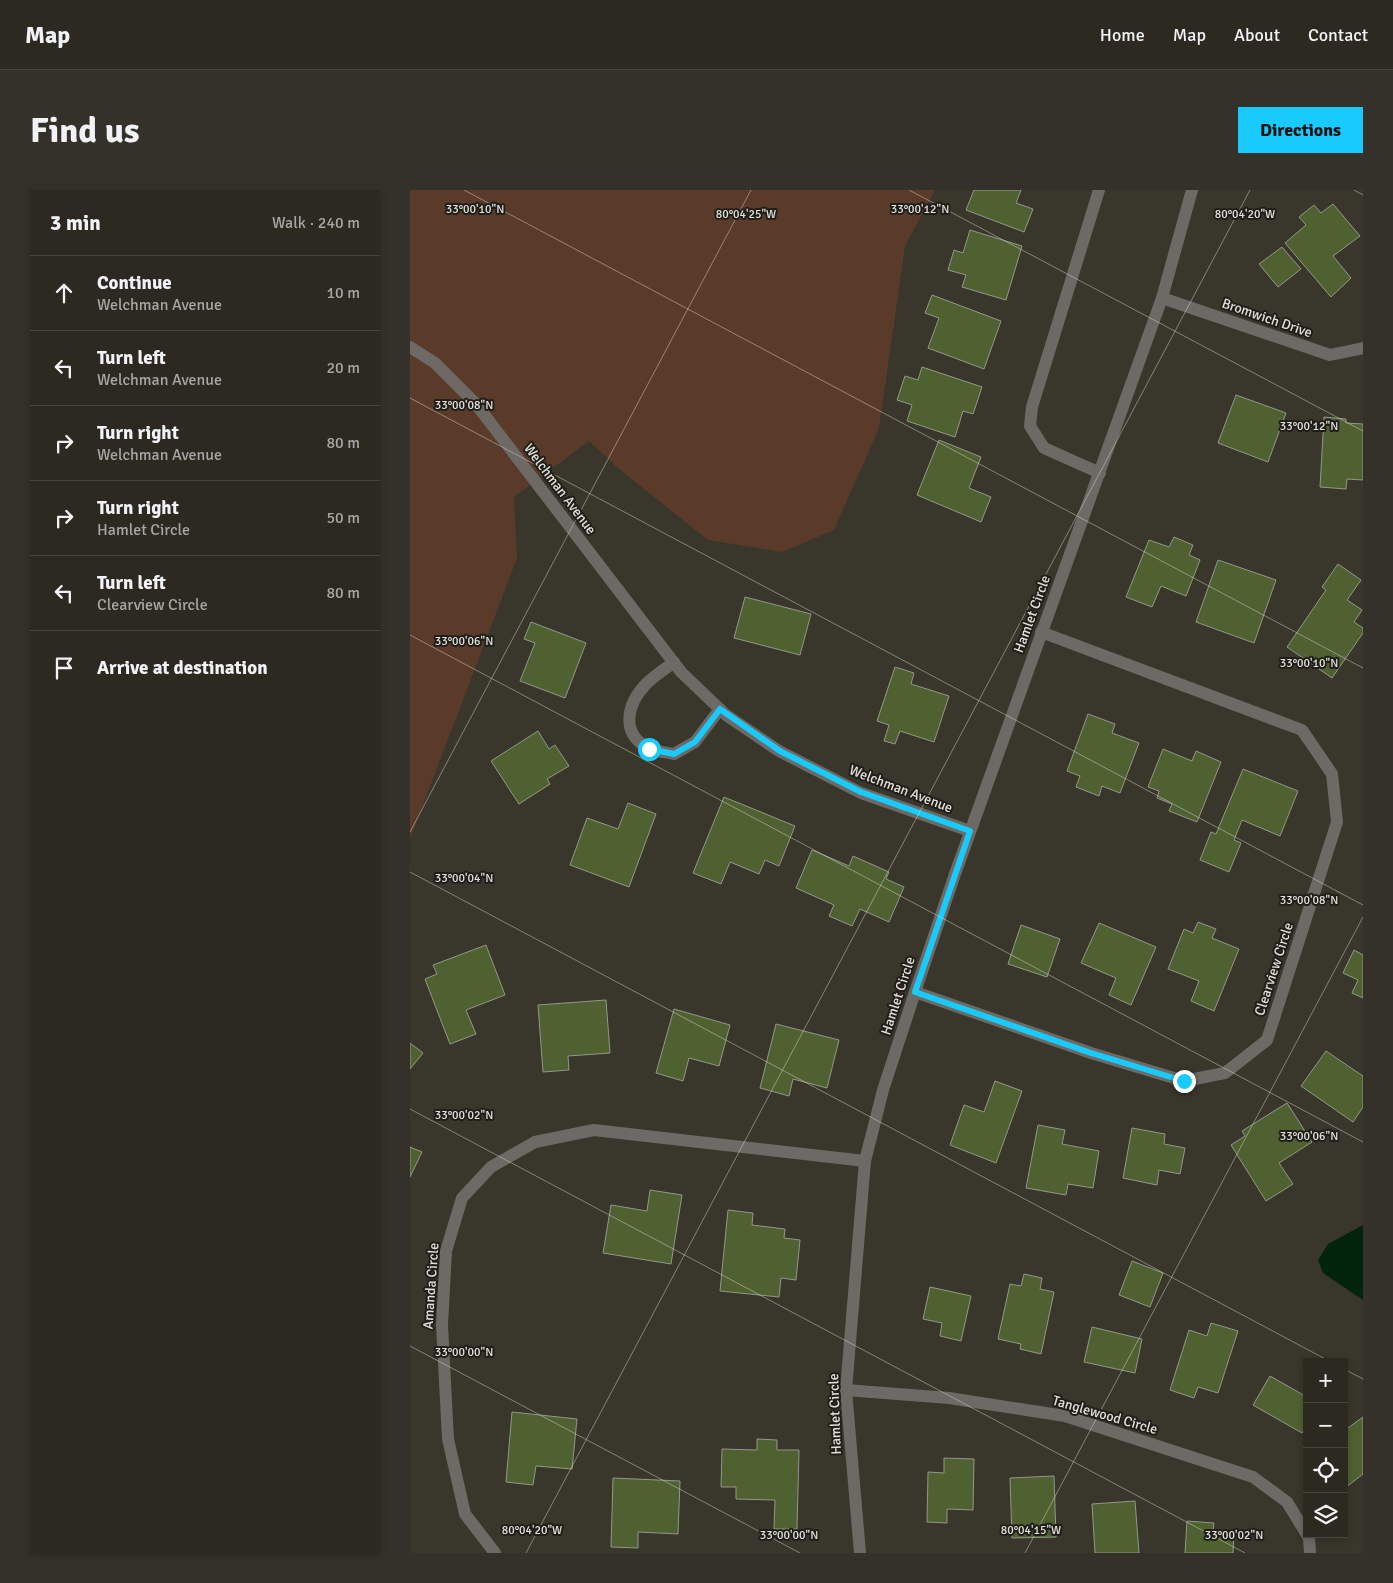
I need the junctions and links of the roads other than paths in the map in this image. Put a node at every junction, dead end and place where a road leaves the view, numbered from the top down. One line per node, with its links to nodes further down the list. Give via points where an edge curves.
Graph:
1 (1099, 190): 6 (street, via 1032,407 1030,426 1044,448)
2 (1192, 190): 3 (street, Hamlet Circle)
3 (1162, 298): 5 (street, Bromwich Drive, via 1330,355); 6 (street, Hamlet Circle)
4 (410, 347): 8 (street, Welchman Avenue, via 435,363 476,404)
5 (1363, 348)
6 (1100, 473): 7 (street, Hamlet Circle)
7 (1041, 632): 10 (street, Hamlet Circle); 11 (street, Clearview Circle, via 1302,730 1332,774 1337,822 1268,1040 1225,1073 1184,1081 1091,1053)
8 (674, 662): 9 (street, Welchman Avenue); 9 (street, via 646,684 633,702 627,720 633,737 649,749 674,754 695,742)
9 (720, 709): 10 (street, Welchman Avenue, via 780,751 861,792)
10 (970, 831): 11 (street, Hamlet Circle)
11 (915, 992): 12 (street, Hamlet Circle, via 883,1090)
12 (865, 1161): 13 (street, Hamlet Circle); 14 (street, Amanda Circle, via 594,1130 535,1142 485,1173 462,1198 446,1251 442,1325 448,1439 462,1504 465,1514)
13 (846, 1390): 15 (street, Hamlet Circle); 16 (street, Tanglewood Circle, via 948,1398 1066,1416 1252,1477 1287,1502 1309,1538)
14 (495, 1553)
15 (860, 1553)
16 (1310, 1553)

